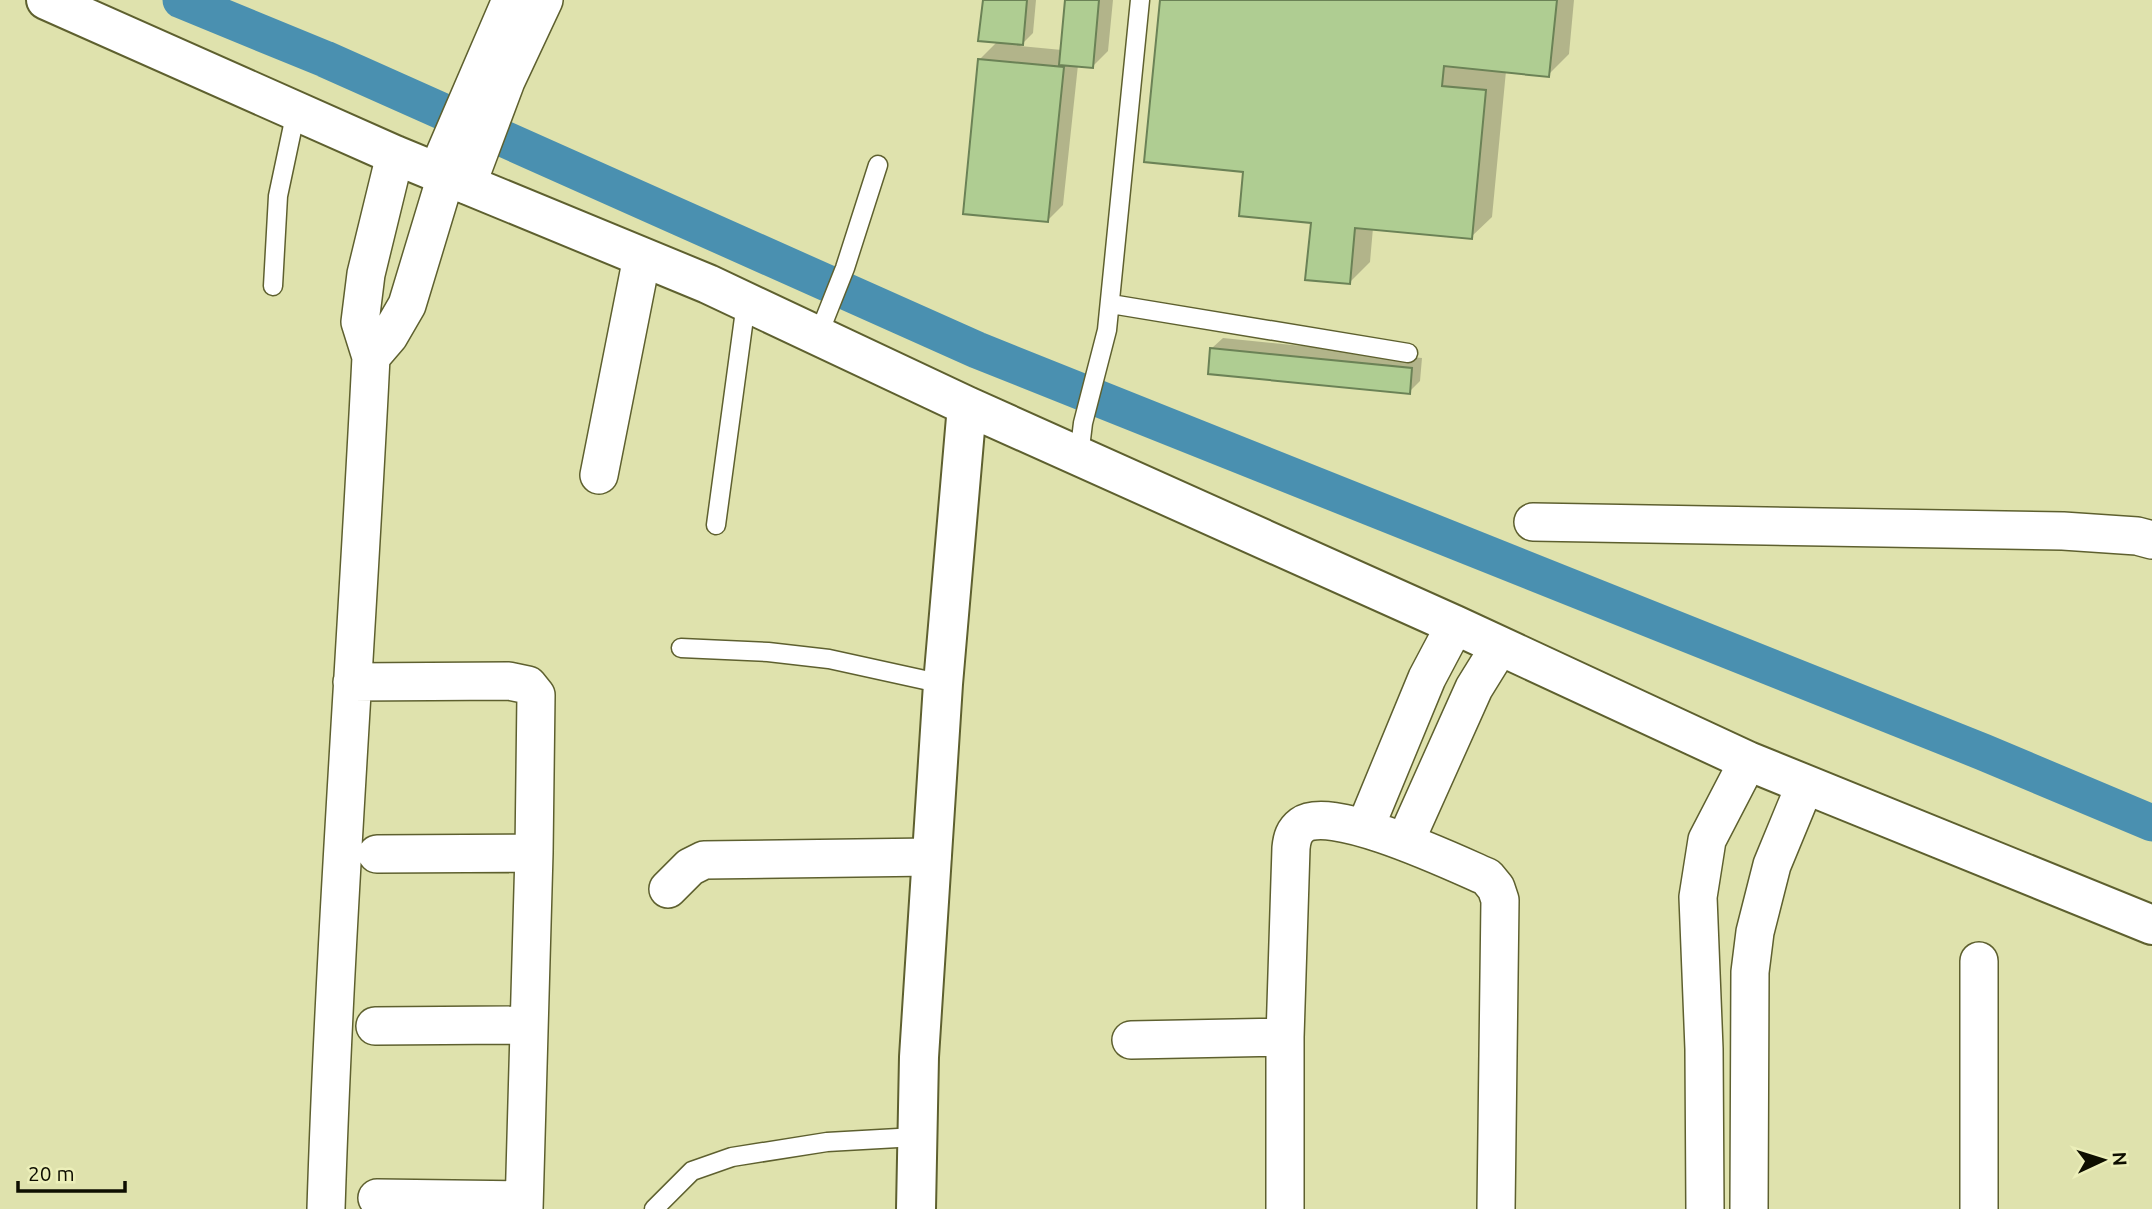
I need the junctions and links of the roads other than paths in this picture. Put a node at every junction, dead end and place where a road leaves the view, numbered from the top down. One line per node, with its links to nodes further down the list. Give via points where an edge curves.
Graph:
1 (46, 0): 6 (street)
2 (511, 0): 5 (street)
3 (544, 0): 5 (street)
4 (1140, 0): 13 (lane)
5 (494, 73): 9 (street)
6 (296, 111): 7 (street); 11 (lane, via 278,197)
7 (396, 155): 9 (street); 16 (street, via 366,274 360,321)
8 (878, 165): 14 (lane)
9 (456, 166): 10 (street); 16 (street, via 407,305)
10 (642, 257): 12 (street); 19 (street)
11 (273, 286)
12 (746, 303): 14 (street); 21 (lane)
13 (1111, 304): 15 (lane); 18 (lane)
14 (822, 327): 17 (street)
15 (1408, 353)
16 (372, 358): 26 (street)
17 (967, 406): 18 (street); 27 (street)
18 (1081, 440): 23 (street)
19 (599, 475)
20 (1533, 522): 22 (street, via 2063,531)
21 (716, 524)
22 (2152, 540)
23 (1455, 625): 24 (street); 30 (street, via 1427,678)
24 (1500, 646): 28 (street); 31 (street, via 1474,688)
25 (681, 648): 27 (lane, via 829,659)
26 (352, 682): 33 (street, via 509,681 528,685 536,695 537,711); 47 (street)
27 (943, 684): 34 (street)
28 (1748, 761): 29 (street); 39 (street, via 1707,840 1698,897)
29 (1805, 785): 36 (street); 38 (street, via 1772,865)
30 (1365, 828): 31 (street); 42 (street, via 1319,820 1304,823 1293,834)
31 (1405, 842): 51 (street, via 1488,877 1500,900)
32 (377, 853): 33 (street)
33 (534, 853): 40 (street)
34 (932, 857): 35 (street, via 704,860); 44 (street)
35 (668, 889)
36 (2152, 925)
37 (1979, 961): 54 (street)
38 (1750, 972): 39 (street); 53 (street)
39 (1700, 974): 52 (street)
40 (529, 1025): 41 (street); 46 (street)
41 (375, 1026)
42 (1285, 1037): 43 (street); 50 (street)
43 (1131, 1040)
44 (916, 1137): 48 (lane, via 827,1142 732,1157 692,1171); 49 (street)
45 (377, 1198): 46 (street)
46 (524, 1205)
47 (327, 1209)
48 (654, 1209)
49 (916, 1209)
50 (1285, 1209)
51 (1496, 1209)
52 (1705, 1209)
53 (1749, 1209)
54 (1979, 1209)

